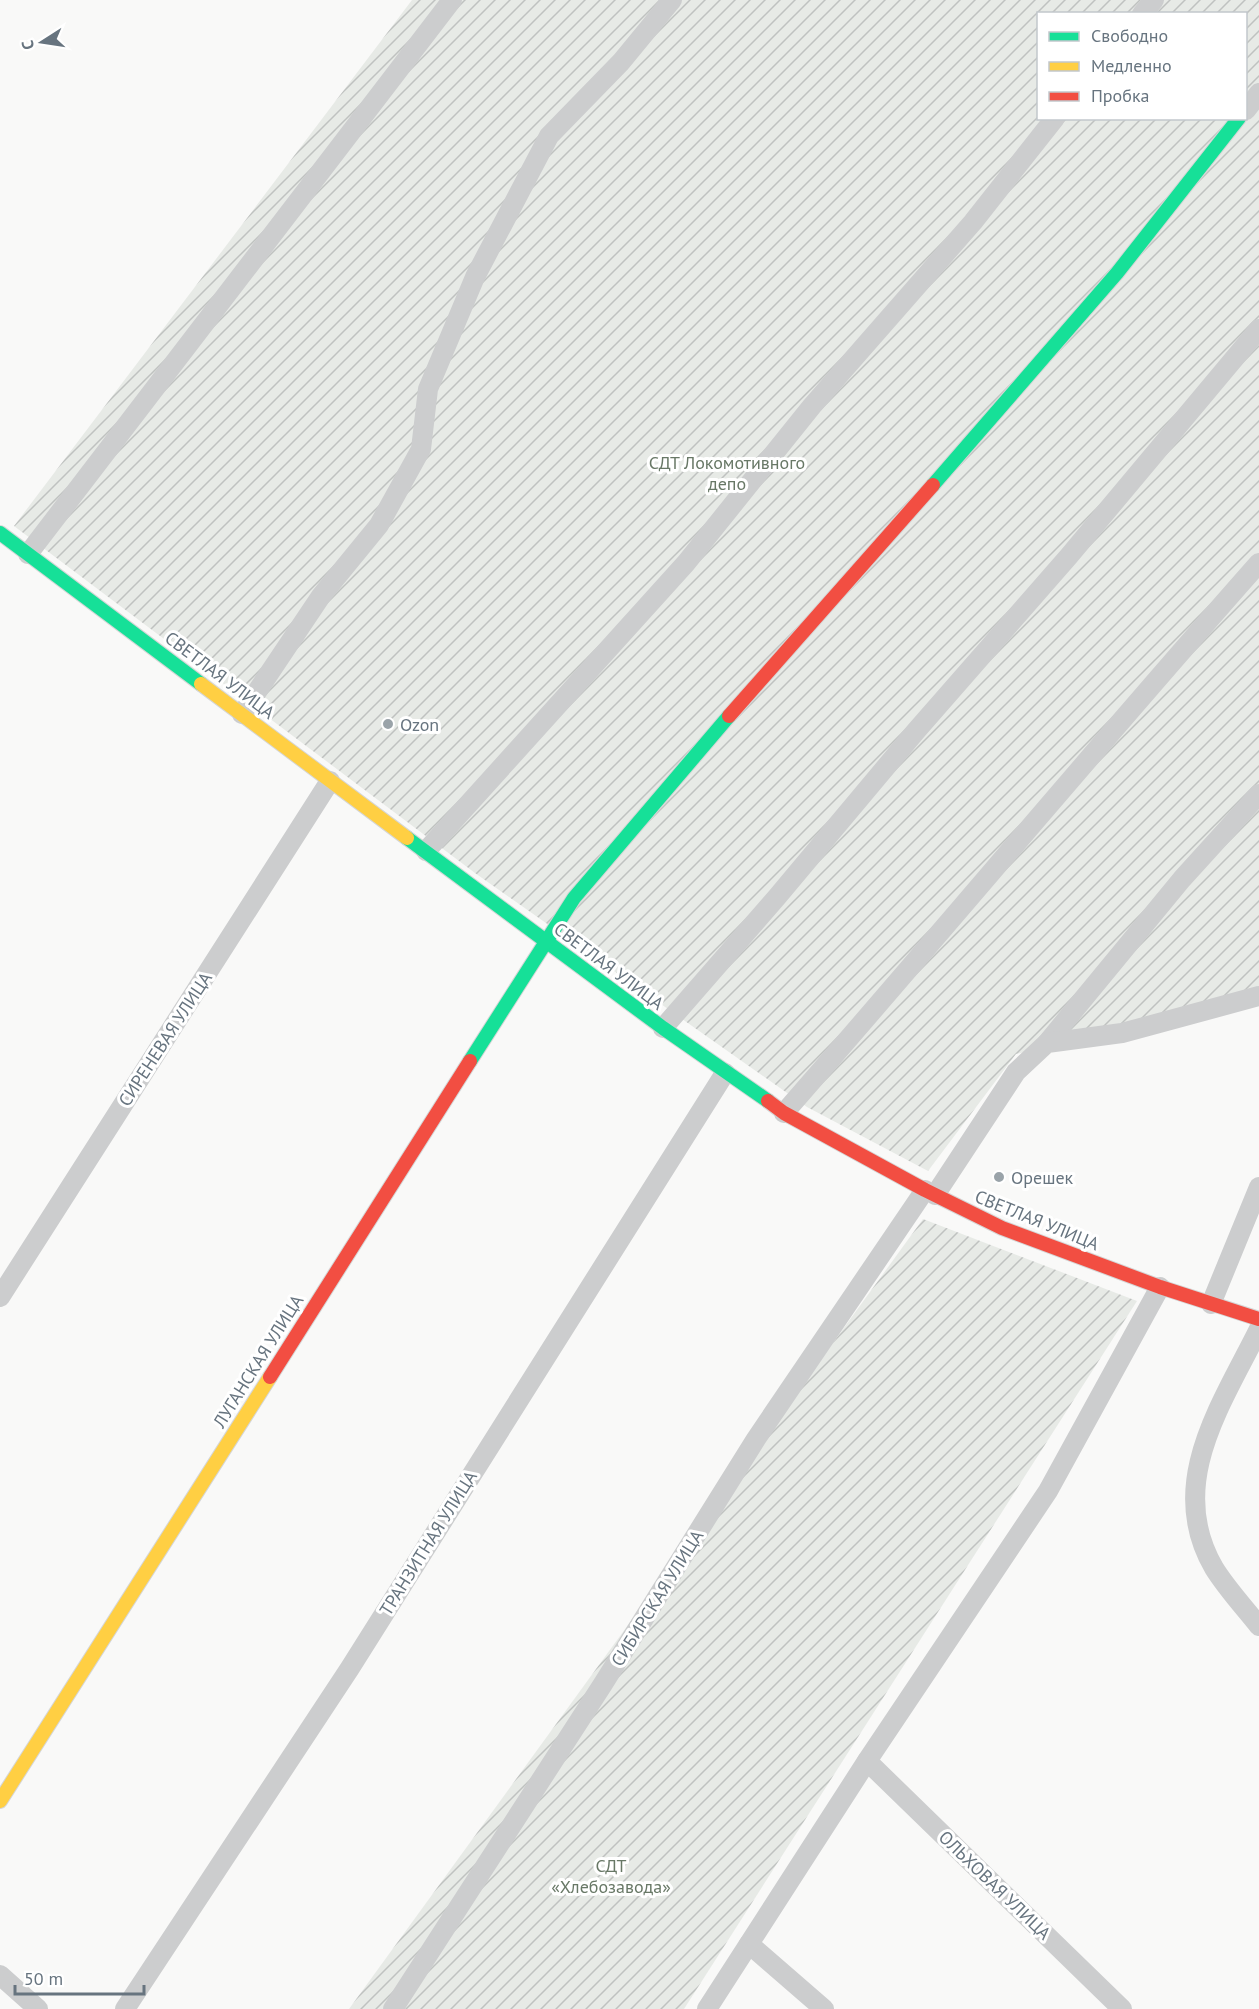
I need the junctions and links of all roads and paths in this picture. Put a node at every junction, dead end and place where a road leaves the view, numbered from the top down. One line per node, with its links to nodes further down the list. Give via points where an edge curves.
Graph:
1 (452, 0): 11 (street)
2 (672, 0): 13 (street, via 621,62 549,136 475,277 428,389 421,449 379,525 321,596)
3 (1155, 0): 4 (street)
4 (1144, 12)
5 (1259, 93): 6 (street)
6 (1247, 108)
7 (1053, 120): 16 (street, via 973,222 812,406 686,563)
8 (1237, 120): 17 (street, ЛУГАНСКАЯ УЛИЦА, via 1117,273 708,740 574,898)
9 (1259, 329): 19 (street)
10 (0, 533): 11 (street, СВЕТЛАЯ УЛИЦА)
11 (28, 554): 13 (street, СВЕТЛАЯ УЛИЦА)
12 (1259, 563): 22 (street)
13 (242, 714): 14 (street, СВЕТЛАЯ УЛИЦА)
14 (330, 782): 16 (street, СВЕТЛАЯ УЛИЦА); 26 (street, СИРЕНЕВАЯ УЛИЦА)
15 (1259, 794): 20 (street, СИБИРСКАЯ УЛИЦА, via 1182,879)
16 (426, 851): 17 (street, СВЕТЛАЯ УЛИЦА)
17 (546, 941): 19 (street, СВЕТЛАЯ УЛИЦА); 32 (street, ЛУГАНСКАЯ УЛИЦА)
18 (1259, 996): 20 (street, via 1122,1033)
19 (663, 1028): 21 (street, СВЕТЛАЯ УЛИЦА)
20 (1047, 1043): 24 (street, СИБИРСКАЯ УЛИЦА, via 1016,1072)
21 (725, 1073): 22 (street, СВЕТЛАЯ УЛИЦА); 36 (street, ТРАНЗИТНАЯ УЛИЦА, via 350,1668)
22 (784, 1113): 24 (street, СВЕТЛАЯ УЛИЦА)
23 (1259, 1187): 27 (street)
24 (930, 1192): 25 (street, СВЕТЛАЯ УЛИЦА, via 1002,1228); 37 (street, СИБИРСКАЯ УЛИЦА, via 756,1439)
25 (1160, 1287): 27 (street, СВЕТЛАЯ УЛИЦА); 31 (street, via 1048,1491)
26 (0, 1297)
27 (1211, 1304): 28 (street, СВЕТЛАЯ УЛИЦА)
28 (1259, 1319)
29 (1259, 1329): 30 (street, via 1205,1439 1195,1486 1196,1514 1213,1567)
30 (1259, 1626)
31 (867, 1761): 33 (street); 40 (street, ОЛЬХОВАЯ УЛИЦА)
32 (0, 1801)
33 (749, 1944): 38 (street); 39 (street)
34 (0, 1975): 35 (street)
35 (34, 2008)
36 (125, 2009)
37 (393, 2009)
38 (707, 2009)
39 (824, 2009)
40 (1122, 2009)

